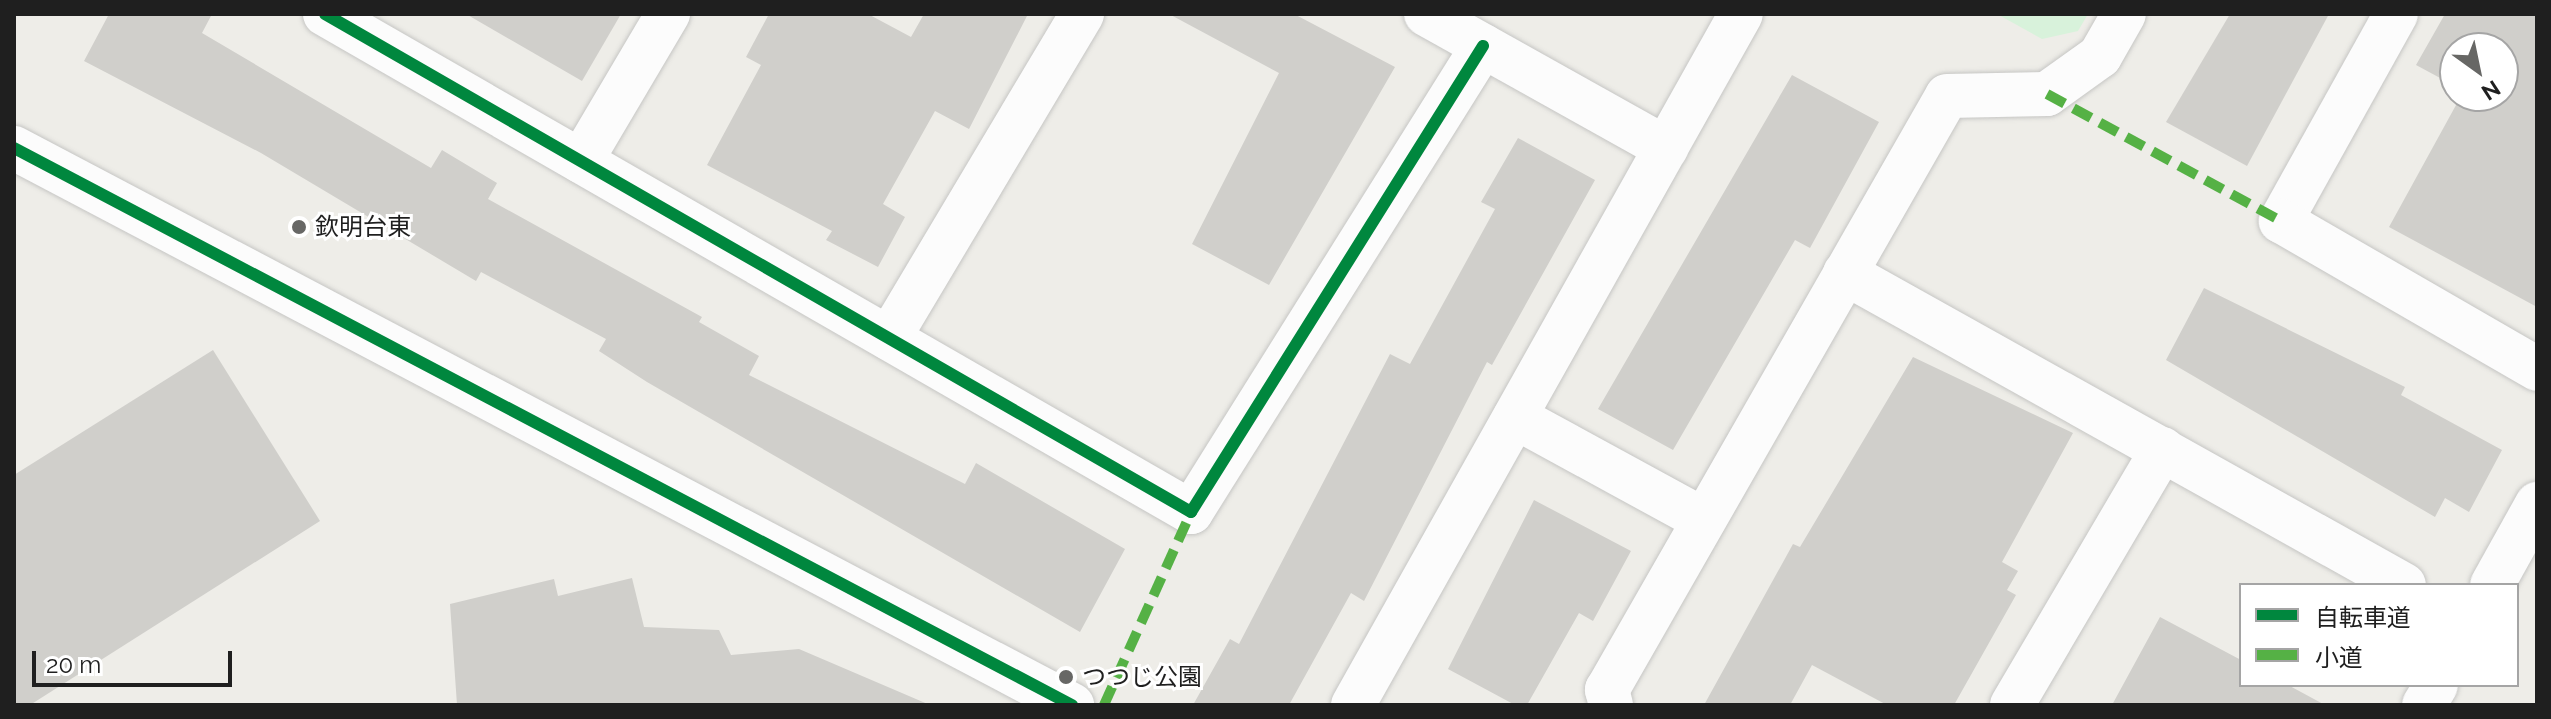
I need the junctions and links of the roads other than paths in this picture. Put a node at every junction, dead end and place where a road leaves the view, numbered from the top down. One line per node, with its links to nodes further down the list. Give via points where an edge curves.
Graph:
1 (325, 14): 11 (street)
2 (668, 14): 11 (street)
3 (1082, 14): 13 (street)
4 (1426, 14): 8 (street)
5 (1741, 14): 10 (street)
6 (2124, 14): 12 (street, via 2100,56 2047,94 1947,96)
7 (2396, 14): 14 (street, via 2281,221)
8 (1483, 46): 10 (street); 13 (street, via 1191,512)
9 (14, 148): 22 (street)
10 (1666, 148): 15 (street)
11 (581, 161): 13 (street)
12 (1845, 273): 16 (street); 18 (street)
13 (889, 338)
14 (2537, 369)
15 (1515, 417): 18 (street); 23 (street)
16 (2163, 449): 19 (street); 25 (street)
17 (2537, 504): 20 (street)
18 (1704, 520): 24 (street, via 1607,690)
19 (2400, 583)
20 (2493, 583)
21 (2435, 687): 26 (street)
22 (1072, 705)
23 (1353, 705)
24 (1611, 705)
25 (2012, 705)
26 (2424, 705)

